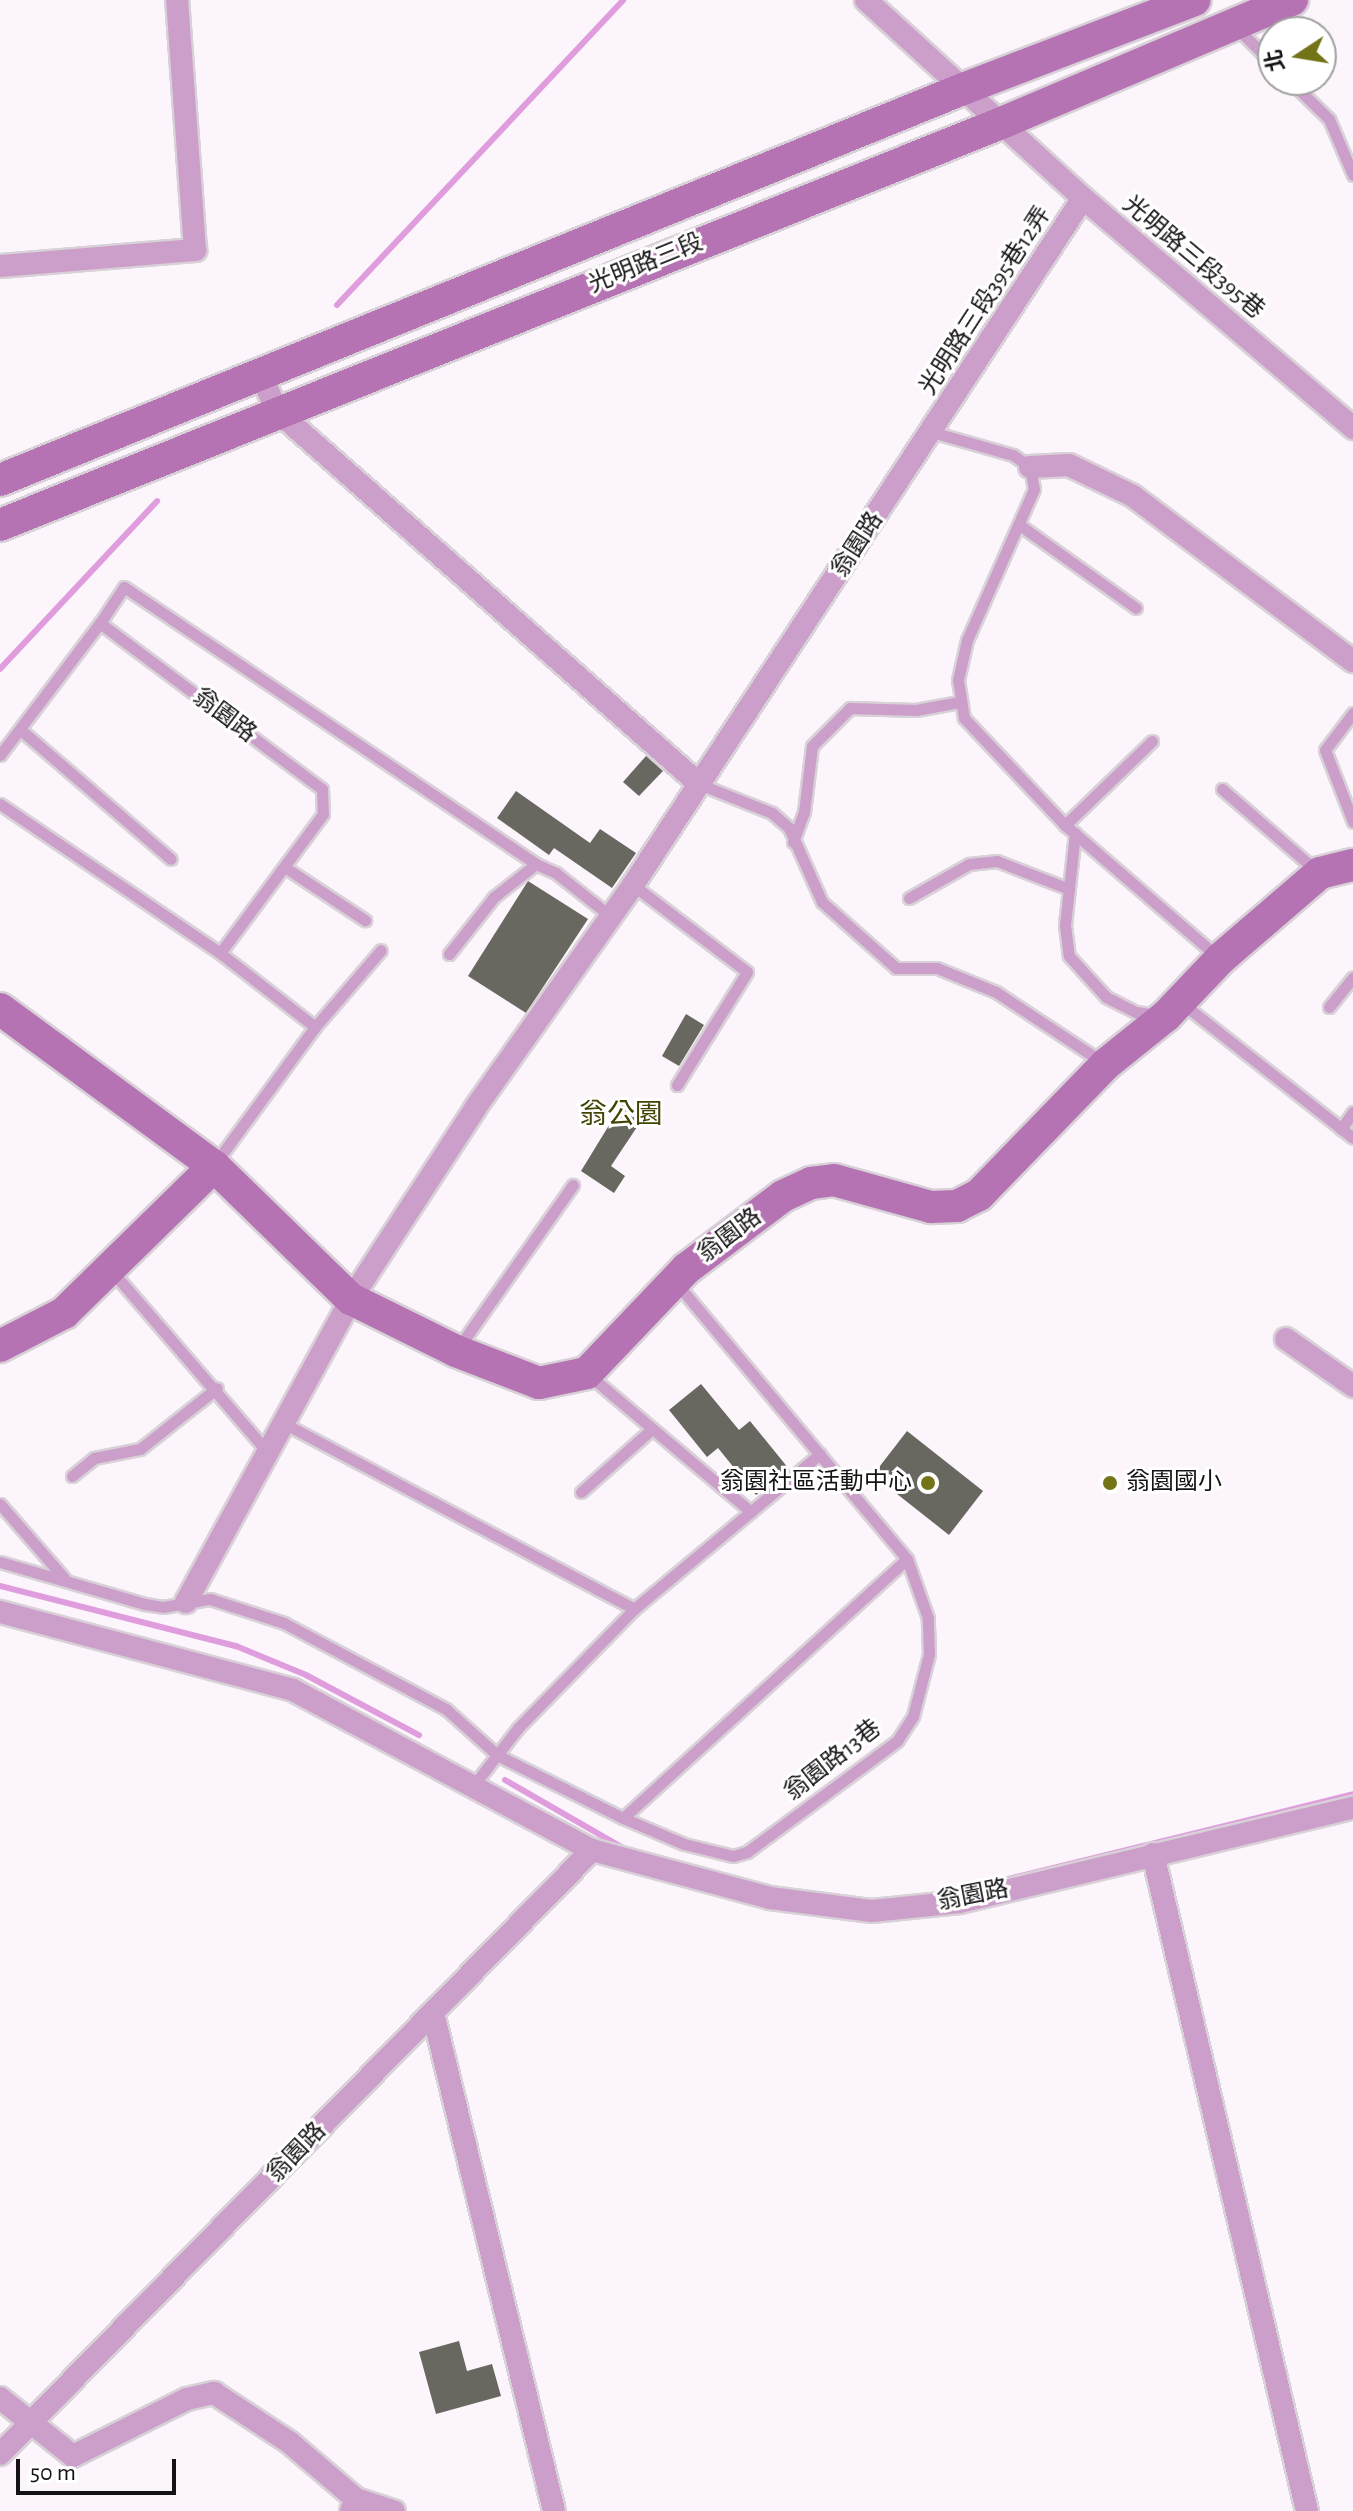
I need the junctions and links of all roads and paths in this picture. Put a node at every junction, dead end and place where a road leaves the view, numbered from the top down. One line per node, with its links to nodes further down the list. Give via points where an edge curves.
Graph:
1 (177, 0): 12 (street, via 195,250)
2 (866, 0): 7 (street)
3 (1195, 0): 7 (street, 光明路三段)
4 (1292, 0): 5 (street, 光明路三段)
5 (1233, 24): 6 (lane); 9 (street, 光明路三段)
6 (1257, 48)
7 (963, 89): 9 (street); 13 (street, 光明路三段)
8 (1305, 96): 10 (lane, via 1329,119)
9 (1004, 122): 11 (street, 光明路三段395巷); 14 (street, 光明路三段)
10 (1353, 175)
11 (1083, 198): 15 (street, 光明路三段395巷); 16 (street, 光明路三段395巷12弄)
12 (0, 266)
13 (261, 375): 14 (street); 18 (street, 光明路三段)
14 (277, 411): 19 (street, 光明路三段); 29 (street)
15 (1353, 428)
16 (932, 432): 17 (lane, via 1013,455); 29 (street, 翁園路)
17 (1030, 467): 20 (lane, via 1034,489); 23 (street, via 1069,465 1133,496)
18 (0, 480)
19 (0, 525)
20 (1021, 526): 21 (lane); 24 (lane, via 967,640)
21 (1136, 608)
22 (100, 623): 26 (lane); 37 (lane, via 124,587); 39 (lane, 翁園路, via 322,789 323,814)
23 (1353, 661)
24 (959, 702): 33 (lane, via 976,736); 35 (lane, via 916,710 850,708 812,746 804,812)
25 (1353, 713): 32 (lane, via 1325,750)
26 (22, 731): 28 (lane); 36 (lane)
27 (1152, 741): 33 (lane)
28 (0, 755)
29 (699, 784): 35 (lane, via 772,813 789,828); 41 (street, 翁園路)
30 (1222, 789): 40 (lane)
31 (0, 804): 47 (lane)
32 (1353, 822)
33 (1065, 825): 34 (lane)
34 (1075, 833): 42 (lane); 49 (lane)
35 (793, 842): 55 (lane, via 806,858 822,902 878,956 896,968 937,968 996,992)
36 (171, 859)
37 (536, 864): 44 (lane, via 556,873); 48 (lane, via 494,897)
38 (1353, 865): 40 (street, 翁園路)
39 (286, 868): 45 (lane); 47 (lane, 翁園路)
40 (1320, 873): 49 (street, 翁園路)
41 (633, 885): 44 (street, 翁園路); 56 (lane, via 747,972)
42 (1069, 889): 43 (lane, via 997,861 969,864); 53 (lane, via 1065,944 1080,974 1106,997 1136,1012)
43 (909, 898)
44 (609, 915): 64 (street, 翁園路)
45 (365, 920)
46 (381, 950): 54 (lane)
47 (220, 953): 54 (lane)
48 (449, 954)
49 (1220, 959): 53 (street, 翁園路)
50 (1353, 977): 51 (lane)
51 (1329, 1007)
52 (0, 1009): 60 (street)
53 (1173, 1009): 55 (street, 翁園路); 58 (lane)
54 (315, 1027): 60 (lane)
55 (1106, 1064): 63 (street, 翁園路, via 1005,1173 968,1201 931,1207 834,1180 811,1183 783,1196)
56 (677, 1085)
57 (1353, 1112): 58 (lane)
58 (1341, 1129): 59 (lane)
59 (1353, 1138)
60 (214, 1166): 62 (street); 64 (street)
61 (573, 1185): 67 (lane)
62 (111, 1270): 66 (street, via 64,1313); 70 (lane)
63 (675, 1282): 68 (street, 翁園路); 74 (lane, 翁園路13巷)
64 (351, 1299): 67 (street); 71 (street, 翁園路)
65 (1286, 1339): 69 (street)
66 (3, 1340)
67 (456, 1351): 68 (street, via 539,1383)
68 (587, 1373): 72 (lane)
69 (1353, 1386)
70 (217, 1388): 73 (lane); 75 (lane, via 140,1449 94,1458)
71 (287, 1425): 73 (street, 翁園路); 83 (lane)
72 (652, 1429): 76 (lane); 78 (lane)
73 (266, 1450): 82 (street, 翁園路)
74 (820, 1454): 78 (lane); 79 (lane, 翁園路13巷)
75 (72, 1476)
76 (581, 1492)
77 (0, 1504): 81 (lane)
78 (751, 1512): 83 (lane)
79 (907, 1559): 88 (lane); 88 (lane, 翁園路13巷, via 928,1618 929,1654 913,1716 897,1741 757,1847 733,1856)
80 (0, 1562): 81 (lane, 翁園路13巷)
81 (64, 1578): 82 (lane, 翁園路13巷, via 145,1604)
82 (186, 1602): 85 (lane, 翁園路13巷, via 210,1599 284,1623 446,1709)
83 (634, 1609): 85 (lane)
84 (0, 1612): 86 (street, 翁園路, via 293,1690)
85 (497, 1755): 86 (lane); 88 (lane, 翁園路13巷)
86 (473, 1786): 89 (street, 翁園路)
87 (1353, 1808): 90 (street, 翁園路)
88 (623, 1818)
89 (592, 1850): 90 (street, 翁園路, via 770,1898 872,1911 960,1902); 91 (street, 翁園路)
90 (1153, 1854): 98 (street)
91 (433, 2013): 93 (street, 翁園路); 97 (street)
92 (0, 2398): 93 (street)
93 (27, 2425): 94 (street, 翁園路); 95 (street, via 73,2456 187,2399 214,2393 289,2442)
94 (0, 2454)
95 (353, 2505): 96 (street)
96 (394, 2511)
97 (554, 2511)
98 (1307, 2511)

